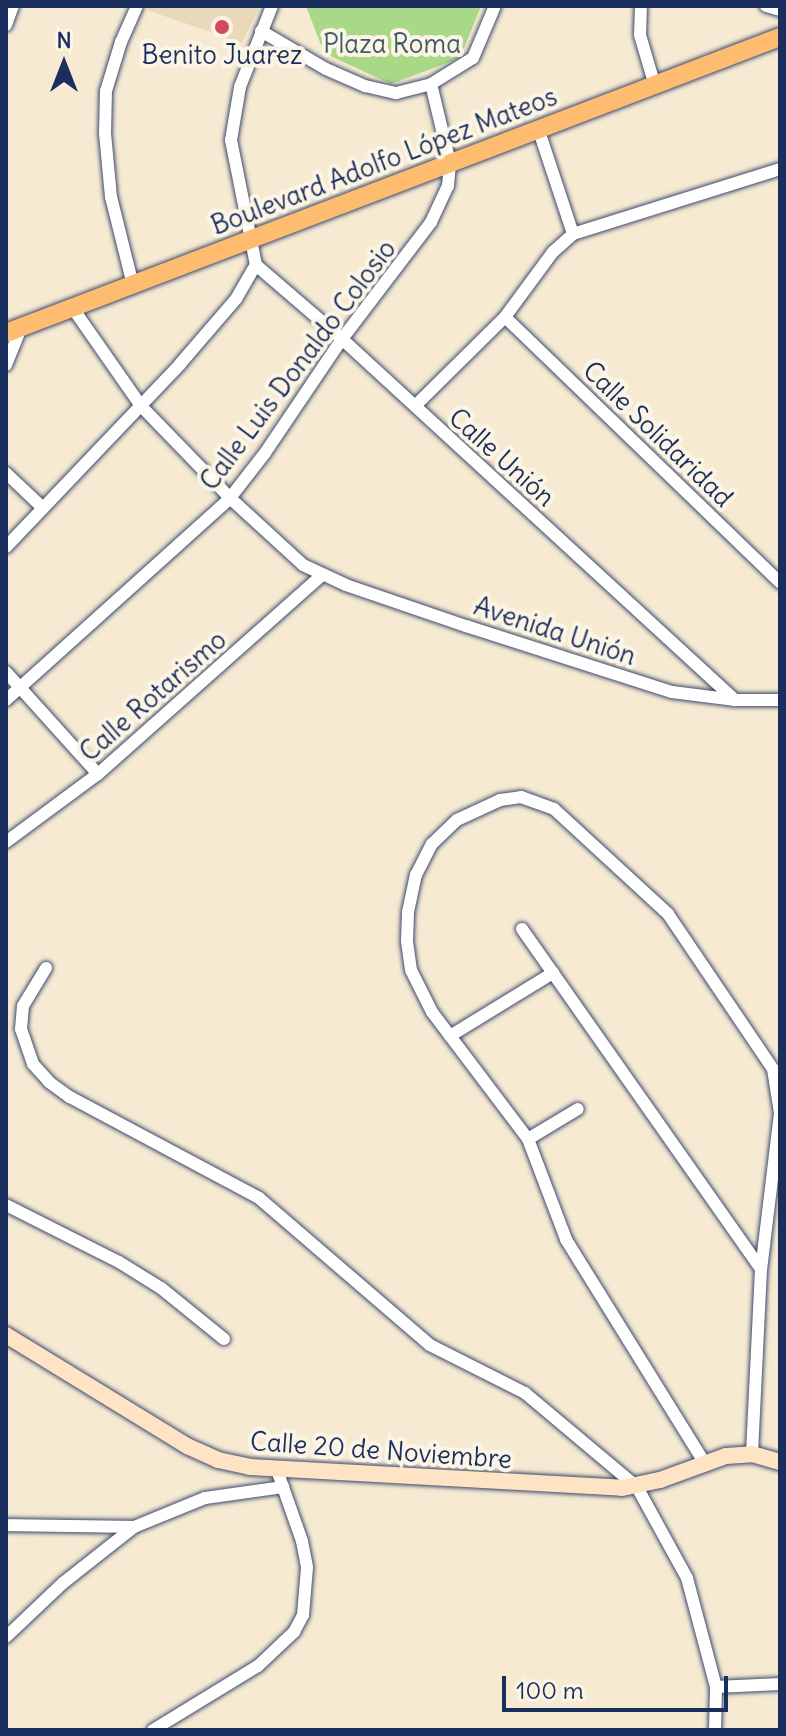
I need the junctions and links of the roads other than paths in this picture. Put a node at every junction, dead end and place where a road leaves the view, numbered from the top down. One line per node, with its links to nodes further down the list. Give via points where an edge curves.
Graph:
1 (13, 6): 6 (street)
2 (137, 6): 17 (street, via 106,91 105,134 111,197)
3 (272, 6): 7 (street)
4 (495, 6): 9 (street, via 473,58)
5 (641, 6): 10 (street, via 640,35)
6 (6, 25)
7 (261, 31): 9 (street, via 326,69 382,92); 15 (street, via 240,87 231,140)
8 (780, 37): 10 (main road, Boulevard Adolfo López Mateos)
9 (431, 84): 12 (street)
10 (655, 86): 11 (main road, Boulevard Adolfo López Mateos)
11 (538, 128): 12 (main road, Boulevard Adolfo López Mateos); 14 (street)
12 (450, 163): 15 (main road, Boulevard Adolfo López Mateos); 21 (street, Calle Luis Donaldo Colosio, via 448,186 431,222)
13 (780, 169): 14 (street)
14 (573, 234): 19 (street, via 553,252)
15 (253, 240): 16 (street); 17 (main road, Boulevard Adolfo López Mateos)
16 (256, 265): 21 (street, Calle Unión); 23 (street, via 236,299)
17 (133, 285): 18 (main road, Boulevard Adolfo López Mateos)
18 (72, 307): 20 (main road, Boulevard Adolfo López Mateos); 23 (street, Avenida Unión)
19 (505, 317): 24 (street); 30 (street, Calle Solidaridad)
20 (14, 330): 22 (street)
21 (342, 339): 24 (street, Calle Unión); 26 (street, Calle Luis Donaldo Colosio)
22 (6, 365)
23 (141, 406): 26 (street, Avenida Unión); 27 (street)
24 (415, 406): 34 (street, Calle Unión)
25 (6, 473): 27 (street)
26 (230, 498): 29 (street, Avenida Unión, via 285,550); 32 (street, Calle Luis Donaldo Colosio)
27 (43, 508): 28 (street)
28 (6, 547)
29 (322, 575): 34 (street, Avenida Unión, via 672,692); 36 (street, Calle Rotarismo)
30 (780, 583)
31 (6, 672): 32 (street)
32 (21, 688): 33 (street, Calle Luis Donaldo Colosio); 36 (street)
33 (6, 700)
34 (735, 700): 35 (street, Avenida Unión)
35 (780, 700)
36 (98, 774): 37 (street, Calle Rotarismo)
37 (6, 842)
38 (522, 929): 40 (street)
39 (46, 968): 53 (street, via 23,1006 21,1029 33,1064 49,1082 259,1198 430,1345 525,1393)
40 (553, 973): 41 (street); 45 (street)
41 (450, 1036): 43 (street); 45 (street, via 411,970 407,941 416,875 432,844 457,820 500,800 538,801 554,809 668,914 773,1069 780,1113)
42 (578, 1109): 43 (street)
43 (528, 1139): 49 (street, via 566,1239)
44 (6, 1205): 47 (street, via 119,1262)
45 (761, 1269): 48 (street)
46 (6, 1335): 51 (street, Calle 20 de Noviembre, via 187,1446 218,1460)
47 (224, 1339)
48 (752, 1454): 49 (street, Calle 20 de Noviembre); 50 (street, Calle 20 de Noviembre)
49 (704, 1462): 53 (street, Calle 20 de Noviembre)
50 (780, 1462)
51 (277, 1470): 52 (street); 53 (street, Calle 20 de Noviembre)
52 (283, 1487): 55 (street, via 205,1498); 59 (street, via 307,1567 308,1592 298,1623 258,1666)
53 (637, 1487): 58 (street, via 683,1565)
54 (6, 1525): 55 (street)
55 (134, 1527): 56 (street)
56 (6, 1637)
57 (780, 1684): 58 (street)
58 (716, 1687): 60 (street)
59 (153, 1730)
60 (715, 1730)

